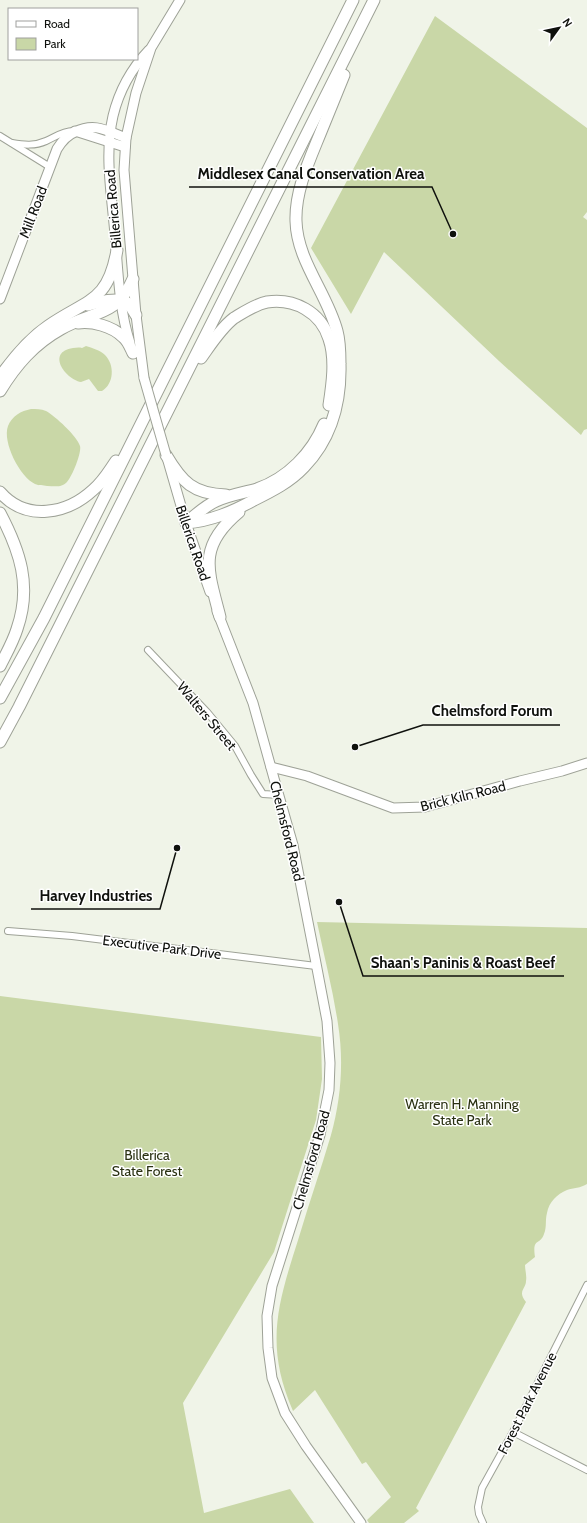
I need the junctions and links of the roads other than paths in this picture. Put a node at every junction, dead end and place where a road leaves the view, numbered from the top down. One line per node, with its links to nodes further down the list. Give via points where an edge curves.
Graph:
1 (180, 0): 4 (main road, Billerica Road)
2 (353, 0): 24 (highway)
3 (374, 0): 23 (highway); 28 (highway, via 310,157 297,207 296,222 302,253 337,333 340,381 335,412 324,441 304,468 283,485)
4 (152, 48): 6 (main road, Billerica Road, via 137,63 126,81 113,115); 10 (main road, Billerica Road, via 136,93)
5 (75, 132): 6 (main road, Mill Road, via 87,127); 8 (main road); 9 (street, via 64,133 34,144); 11 (main road, Mill Road, via 60,144)
6 (110, 132): 8 (main road, Billerica Road); 10 (main road, Mill Road)
7 (0, 136): 9 (street)
8 (109, 142): 10 (main road); 12 (main road, Billerica Road)
9 (12, 143): 11 (street)
10 (125, 143): 13 (main road, Billerica Road, via 124,170)
11 (50, 167): 14 (main road, Mill Road)
12 (117, 250): 15 (main road, Billerica Road); 16 (highway, via 106,284 95,298)
13 (133, 278): 15 (highway); 17 (main road, Billerica Road)
14 (0, 299)
15 (121, 300): 16 (highway, via 99,302); 17 (highway, via 129,304); 18 (highway, via 105,311); 19 (main road, Billerica Road)
16 (76, 310): 20 (highway, via 32,338)
17 (136, 315): 21 (main road, Billerica Road)
18 (71, 324): 19 (highway, via 91,323 116,331); 22 (highway, via 33,348)
19 (133, 353): 21 (main road, Billerica Road)
20 (0, 377)
21 (144, 378): 25 (main road, Billerica Road, bridge)
22 (0, 391)
23 (178, 391): 27 (highway, via 215,338 233,319 249,309 266,302 284,302 310,311 326,330 332,353 332,388 318,437 307,454 283,475 258,488); 36 (highway)
24 (142, 420): 26 (highway, via 94,490 65,508 31,511 14,504); 34 (highway, via 44,618)
25 (166, 455): 27 (highway, via 180,476 195,489 209,494); 30 (main road, Billerica Road)
26 (0, 492)
27 (233, 495): 30 (highway, via 210,504)
28 (250, 503): 30 (highway, via 202,522); 31 (highway, via 223,526 211,547 209,569)
29 (0, 513): 33 (highway, via 15,543 24,587 17,629)
30 (186, 523): 31 (main road, Billerica Road)
31 (220, 618): 35 (main road, Billerica Road)
32 (148, 650): 39 (street, Walters Street, via 207,712 235,746 263,794)
33 (0, 666)
34 (0, 698)
35 (253, 703): 38 (main road, Chelmsford Road)
36 (0, 742)
37 (587, 763): 38 (main road, Brick Kiln Road, via 425,807 404,809 393,808 307,776)
38 (271, 767): 39 (main road, Chelmsford Road)
39 (279, 795): 41 (main road, Chelmsford Road, via 293,845)
40 (8, 930): 41 (street, Executive Park Drive)
41 (316, 966): 45 (main road, Chelmsford Road, via 328,1027 329,1090 320,1135 272,1286 267,1316 268,1348 272,1378 285,1413)
42 (587, 1285): 43 (street, Forest Park Avenue)
43 (513, 1432): 44 (street); 46 (street, Forest Park Avenue, via 482,1488 478,1508)
44 (587, 1470)
45 (361, 1523)
46 (483, 1523)

